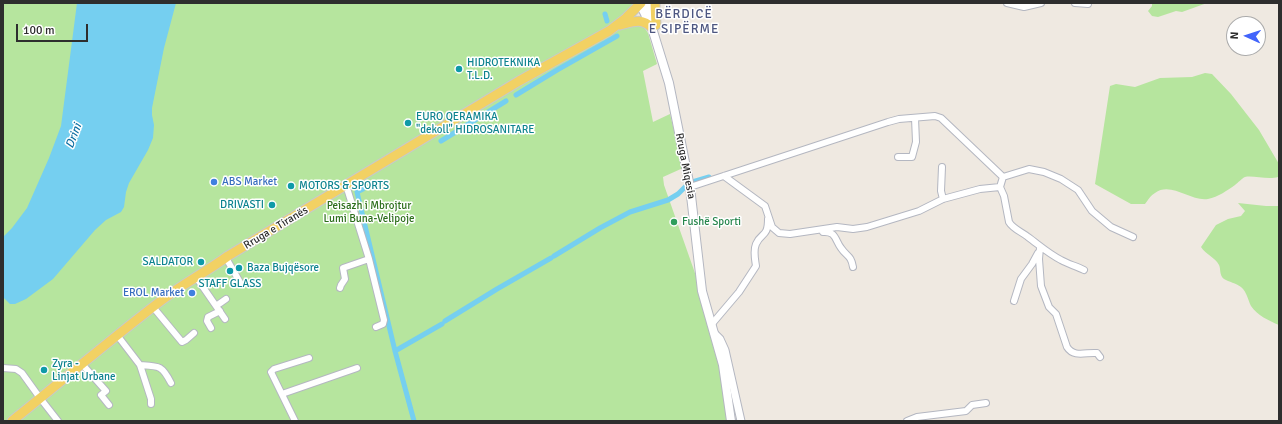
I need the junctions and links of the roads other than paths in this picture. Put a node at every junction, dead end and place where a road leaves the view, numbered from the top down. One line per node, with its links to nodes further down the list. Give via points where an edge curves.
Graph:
1 (642, 3): 7 (main road); 8 (main road, Rruga Miqesia)
2 (655, 3): 8 (main road)
3 (1007, 3): 4 (street, via 1024,7)
4 (1041, 3)
5 (1075, 3): 6 (street)
6 (1088, 4)
7 (615, 26): 8 (main road, via 636,21); 15 (main road, Rruga e Tiranës)
8 (654, 26): 14 (main road, Rruga Miqesia)
9 (915, 118): 10 (street, via 916,142 912,157); 12 (street, via 888,122); 13 (street, via 941,118)
10 (898, 157)
11 (942, 167): 17 (street)
12 (724, 176): 14 (street); 18 (street, via 765,206)
13 (1003, 177): 16 (street); 20 (street, via 1029,169 1061,179 1078,190 1092,211 1111,227)
14 (690, 182): 36 (main road, Rruga Miqesia, via 700,279)
15 (346, 185): 22 (main road, Rruga e Tiranës); 23 (street)
16 (1000, 187): 17 (street); 21 (street, via 1009,222)
17 (943, 199): 19 (street, via 919,211 867,227 837,227)
18 (768, 216): 19 (street, via 772,227 779,233); 36 (street, via 767,232 757,242 754,253 756,266)
19 (814, 231): 24 (street, via 832,233 842,250 850,256)
20 (1133, 237)
21 (1040, 249): 25 (street); 30 (street, via 1021,279); 39 (street, via 1041,286 1056,314 1069,351 1075,354 1097,353)
22 (226, 258): 26 (main road, Rruga e Tiranës); 27 (street)
23 (369, 259): 28 (street, via 343,268 345,282); 34 (street, via 384,320 384,324)
24 (853, 267)
25 (1084, 270)
26 (196, 277): 31 (main road, Rruga e Tiranës); 32 (street)
27 (241, 284)
28 (340, 288)
29 (226, 299): 32 (street)
30 (1014, 302)
31 (153, 308): 37 (street, via 165,328 182,342); 38 (main road, Rruga e Tiranës)
32 (218, 309): 33 (street); 35 (street, via 208,317 207,321)
33 (225, 319)
34 (376, 327)
35 (211, 328)
36 (712, 329): 54 (main road, Rruga Miqesia, via 726,377); 55 (street, via 725,350)
37 (194, 333)
38 (117, 335): 41 (main road, Rruga e Tiranës); 42 (street)
39 (1100, 357)
40 (310, 358): 46 (street, via 272,370)
41 (82, 364): 47 (main road, Rruga e Tiranës); 50 (street, via 106,391 101,395)
42 (140, 365): 45 (street, via 162,369); 49 (street)
43 (3, 368): 47 (street, via 16,369 22,373)
44 (357, 368): 46 (street)
45 (171, 383)
46 (282, 394): 53 (street)
47 (40, 398): 51 (main road, Rruga e Tiranës); 52 (street)
48 (986, 403): 56 (street, via 972,405 966,411 917,417)
49 (151, 404)
50 (109, 405)
51 (12, 421)
52 (58, 421)
53 (295, 421)
54 (731, 421)
55 (741, 421)
56 (907, 421)

